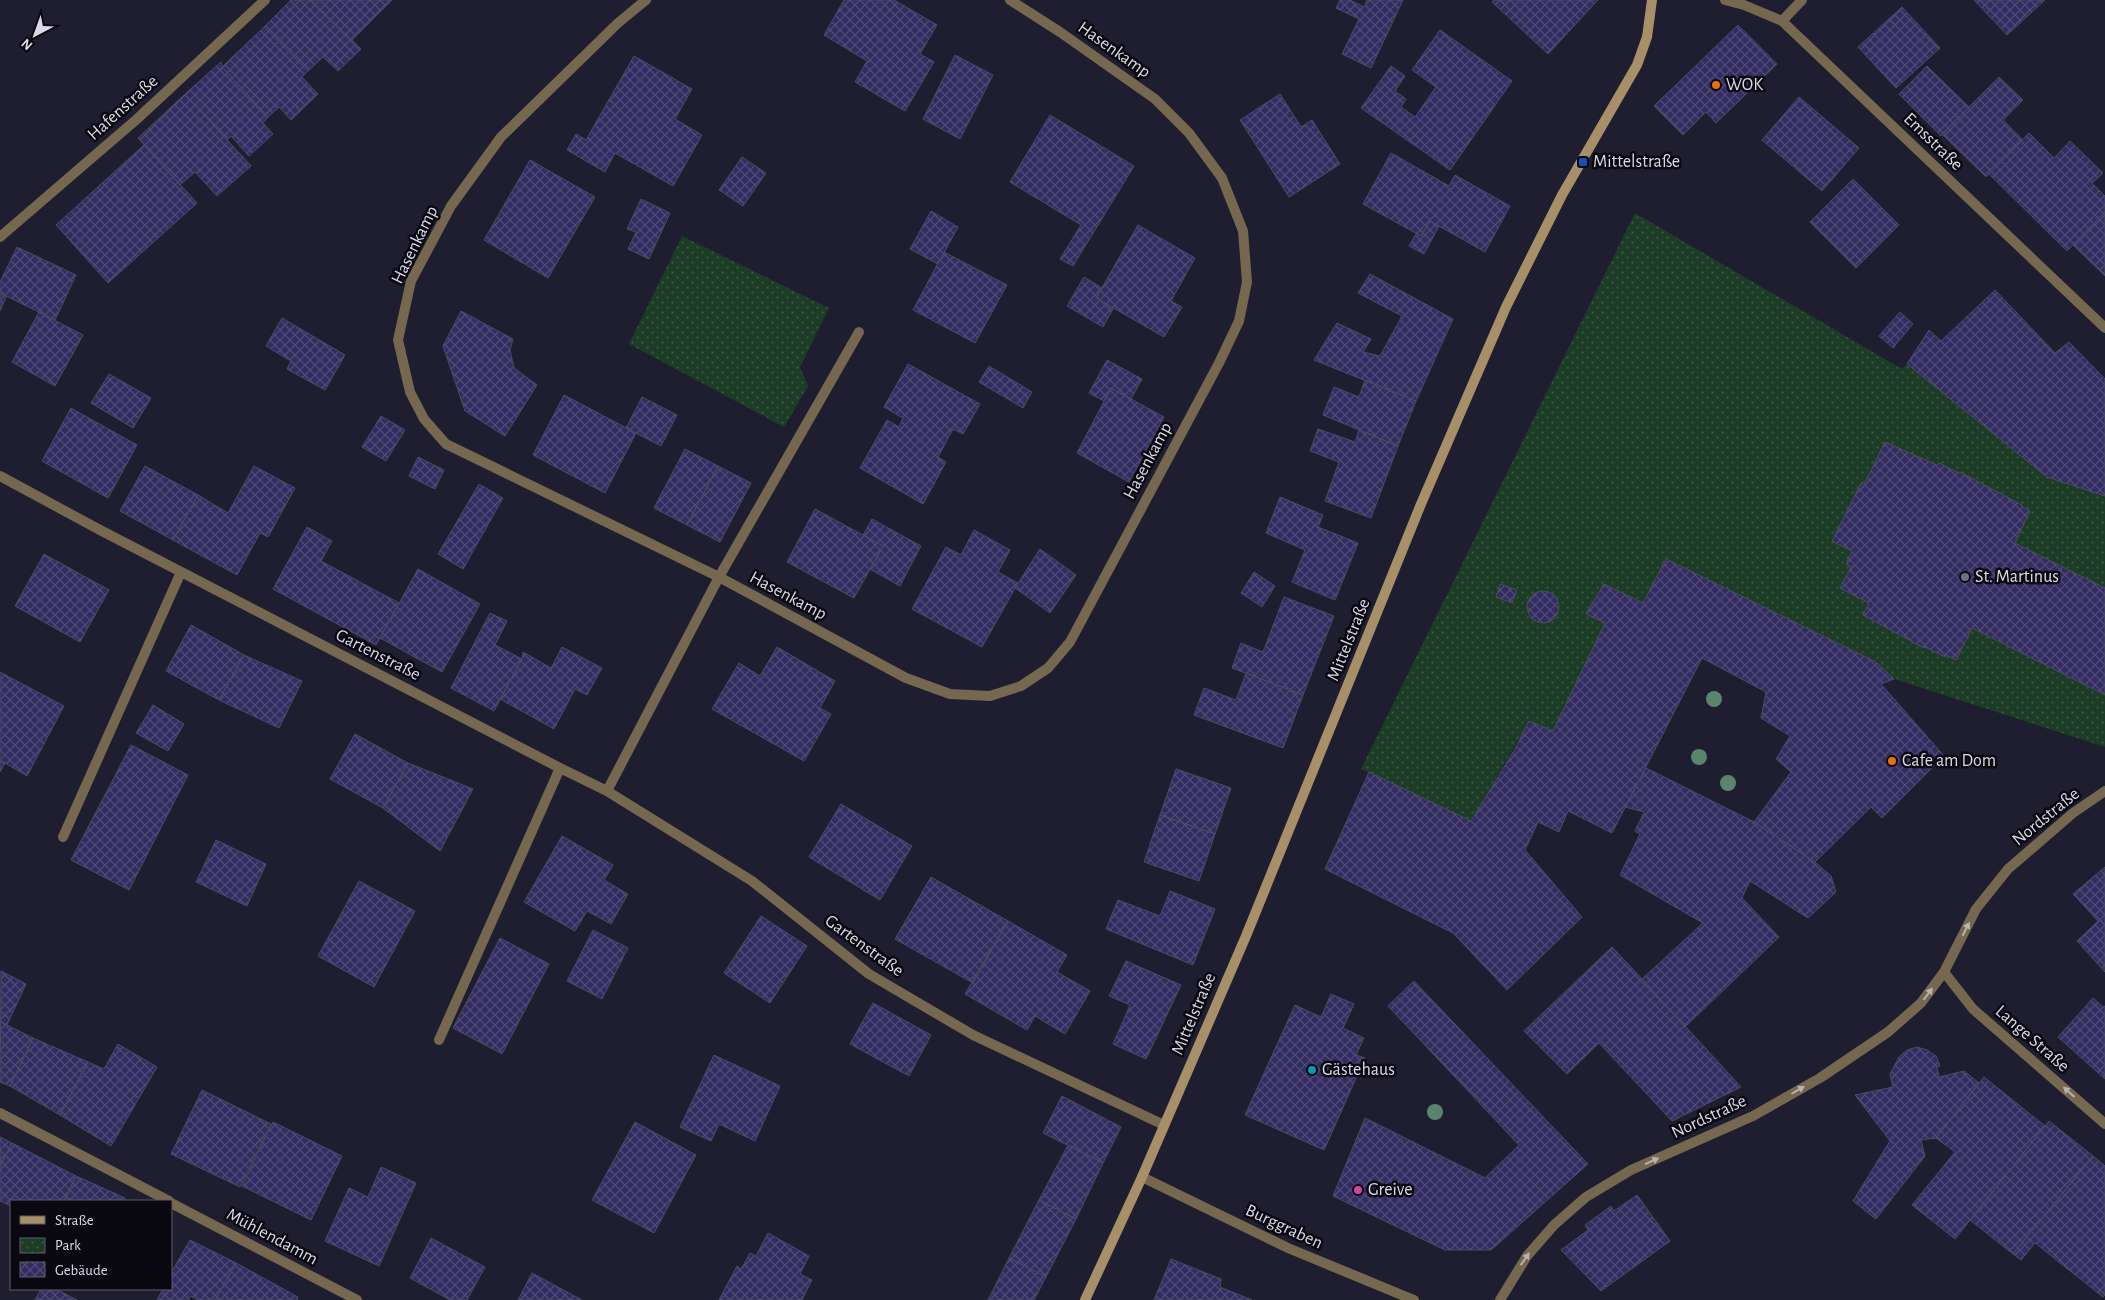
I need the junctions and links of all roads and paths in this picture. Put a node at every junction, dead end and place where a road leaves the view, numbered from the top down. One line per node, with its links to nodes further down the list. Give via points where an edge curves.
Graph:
1 (265, 0): 8 (street, Hafenstraße, via 138,119)
2 (646, 0): 13 (street, Hasenkamp, via 618,23 501,137 451,206 411,281 398,340 410,392 424,419 446,444)
3 (1010, 0): 13 (street, Hasenkamp, via 1154,99 1189,133 1222,178 1243,231 1247,282 1239,321 1219,363 1070,642 1048,668 1021,686 990,696 950,694 906,678)
4 (1652, 0): 22 (street, Mittelstraße, via 1647,37 1637,65 1562,195 1506,307 1421,504 1246,936)
5 (1725, 0): 7 (street, Emsstraße)
6 (1802, 0): 7 (street)
7 (1782, 21): 9 (street, Emsstraße)
8 (0, 237)
9 (2105, 328)
10 (859, 332): 13 (street)
11 (0, 476): 12 (street, Gartenstraße)
12 (181, 572): 14 (street, Gartenstraße); 17 (street)
13 (719, 577): 15 (street)
14 (560, 768): 15 (street, Gartenstraße); 19 (street)
15 (607, 791): 22 (street, Gartenstraße, via 752,881 869,974 973,1035)
16 (2105, 791): 18 (street, Nordstraße, one-way to 16, via 1976,909 2008,869)
17 (63, 838)
18 (1944, 972): 21 (street, Lange Straße, one-way to 18, via 1973,1009); 29 (street, Nordstraße, one-way to 18, via 1527,1256 1554,1224 1586,1196 1631,1170 1753,1116 1820,1078 1888,1032 1921,1003)
19 (439, 1040)
20 (0, 1113): 24 (street, Mühlendamm)
21 (2105, 1124)
22 (1164, 1125): 23 (street, Mittelstraße)
23 (1142, 1177): 27 (street, Mittelstraße); 28 (street, Burggraben, via 1304,1255)
24 (166, 1200)
25 (172, 1203): 26 (street, Mühlendamm)
26 (357, 1300)
27 (1085, 1300)
28 (1414, 1300)
29 (1500, 1300)

